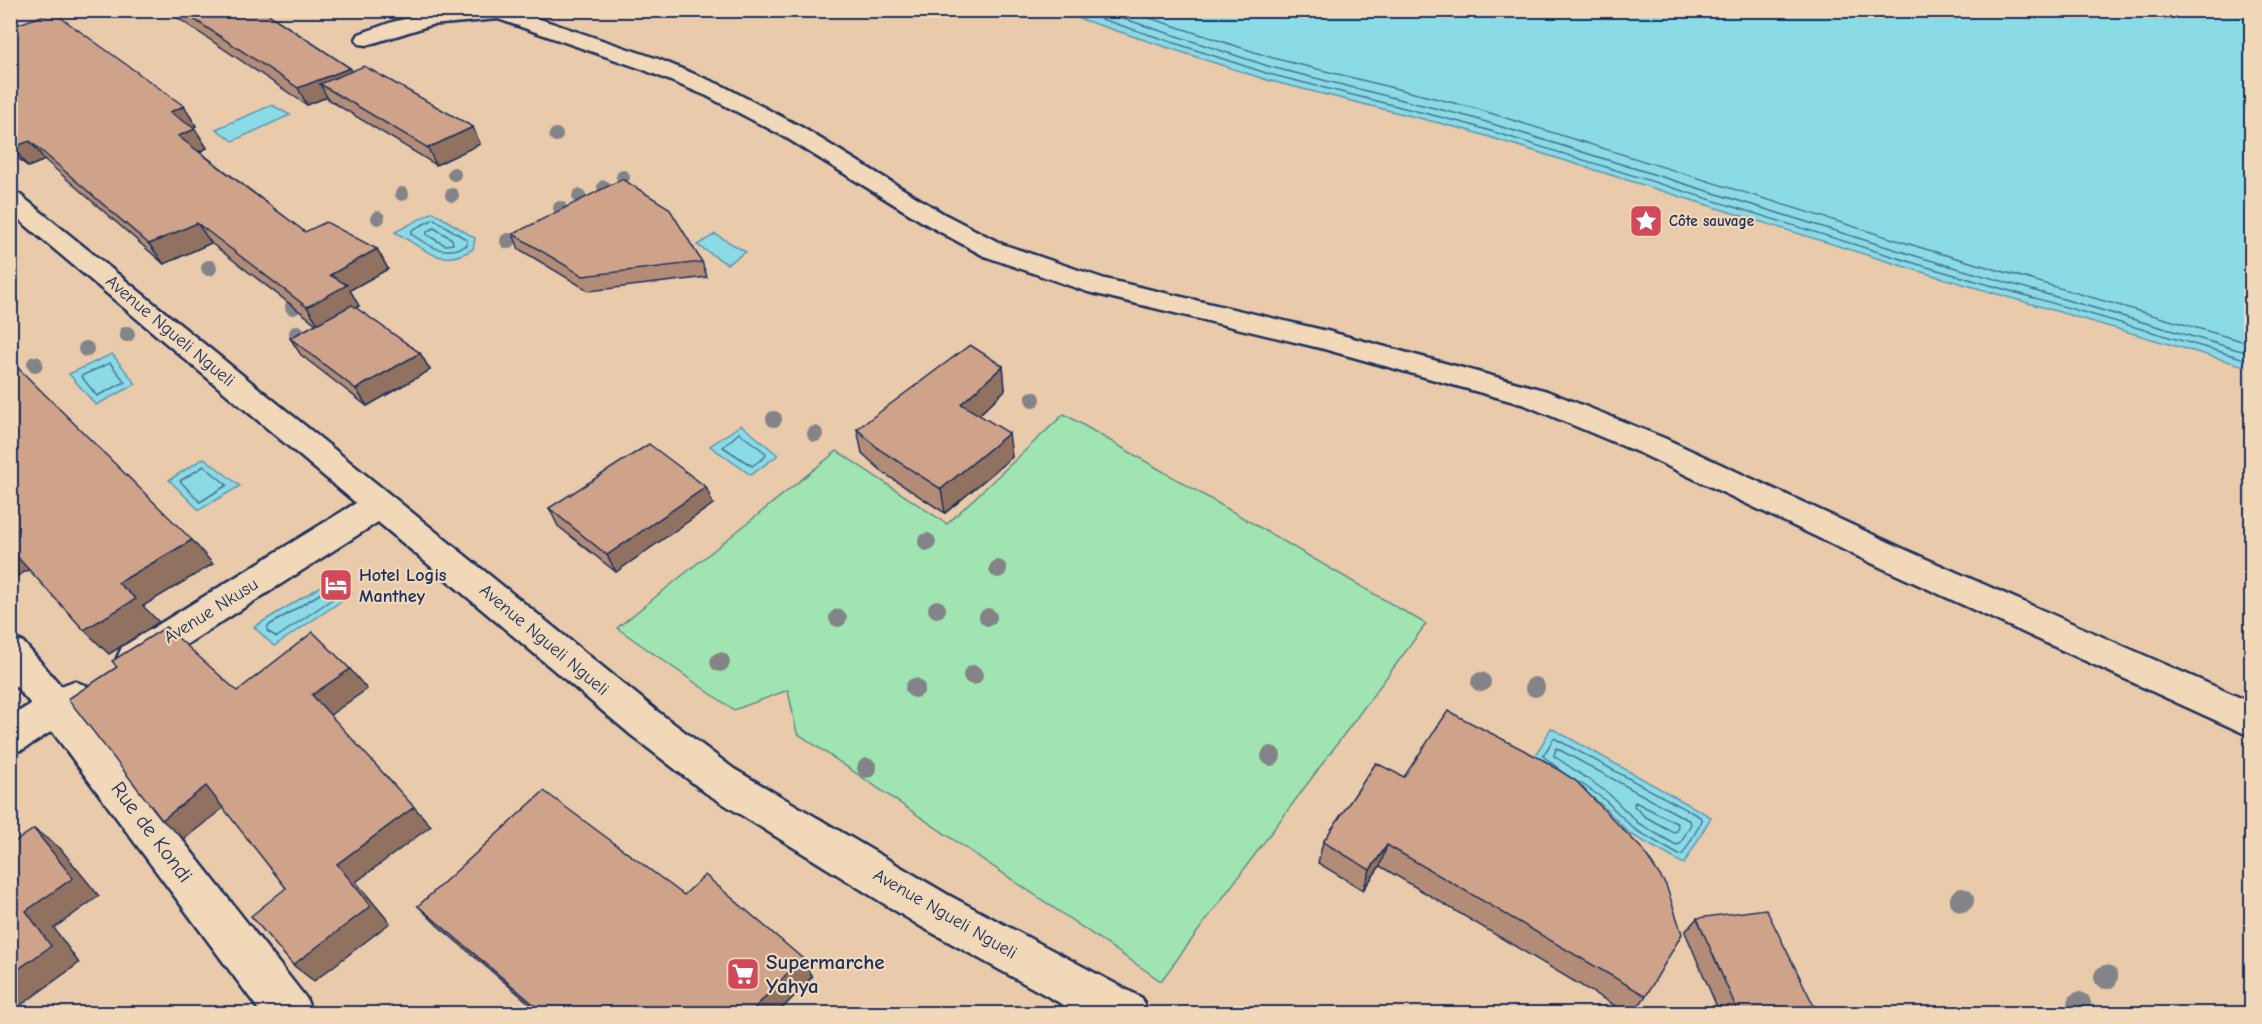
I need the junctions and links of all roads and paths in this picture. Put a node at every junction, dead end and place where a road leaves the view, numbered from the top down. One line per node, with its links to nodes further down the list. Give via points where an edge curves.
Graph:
1 (494, 12): 2 (street, via 431,17); 7 (street, via 650,64 715,92 793,132 993,250 1098,286 1327,340 1536,398 1653,446 1894,560)
2 (367, 39)
3 (10, 199): 4 (street, Avenue Ngueli Ngueli)
4 (380, 504): 6 (street, Avenue Nkusu); 10 (street, Avenue Ngueli Ngueli, via 644,723 720,781 935,911)
5 (10, 653): 6 (street, Rue de Kondi)
6 (57, 708): 8 (street, Avenue Nkusu); 9 (street, Rue de Kondi)
7 (2252, 721)
8 (10, 737)
9 (290, 1014)
10 (1126, 1014)

